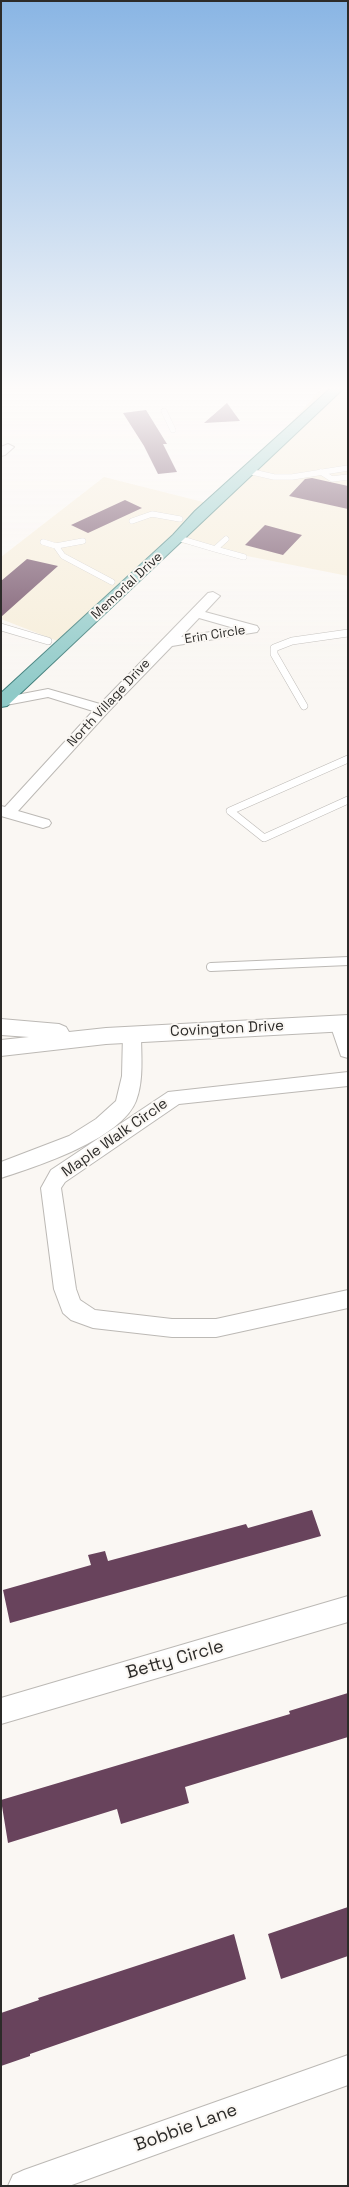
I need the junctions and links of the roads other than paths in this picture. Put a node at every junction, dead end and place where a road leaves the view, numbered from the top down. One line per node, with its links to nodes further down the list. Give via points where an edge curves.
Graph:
1 (212, 489): 3 (main road, Memorial Drive)
2 (228, 489): 5 (main road, Memorial Drive)
3 (180, 519): 4 (lane, via 152,514); 12 (main road, Memorial Drive)
4 (132, 521)
5 (178, 538): 10 (lane); 19 (main road, Memorial Drive)
6 (226, 539): 10 (lane)
7 (83, 541): 9 (lane)
8 (43, 542): 9 (lane)
9 (56, 546): 12 (lane, via 63,556)
10 (215, 549): 11 (lane)
11 (244, 557)
12 (112, 582): 17 (main road, Memorial Drive)
13 (213, 596): 14 (street, North Village Drive)
14 (196, 613): 18 (street, North Village Drive); 18 (street, Erin Circle, via 252,629)
15 (1, 627): 17 (lane)
16 (348, 633): 23 (lane, via 292,641 274,648 274,654)
17 (48, 641): 20 (main road, Memorial Drive)
18 (167, 643): 24 (street, North Village Drive)
19 (33, 672): 21 (street); 22 (main road, Memorial Drive)
20 (1, 684)
21 (48, 693): 22 (street); 24 (street)
22 (1, 702)
23 (304, 706)
24 (103, 709): 27 (street, North Village Drive)
25 (348, 759): 26 (lane, via 230,811 264,838)
26 (348, 800)
27 (4, 812): 28 (street)
28 (43, 824)
29 (348, 961): 30 (lane)
30 (211, 967)
31 (343, 1023): 33 (street, Covington Drive); 36 (street)
32 (1, 1027): 34 (street, Covington Drive)
33 (132, 1034): 34 (street, Covington Drive); 38 (street, via 131,1083 126,1102 106,1122 86,1136 62,1148)
34 (106, 1036): 35 (street, Covington Drive)
35 (1, 1048)
36 (348, 1051)
37 (348, 1079): 39 (street, Maple Walk Circle, via 175,1097 58,1176 51,1188 65,1289 71,1306 93,1319 172,1328 216,1328)
38 (1, 1170)
39 (348, 1299)
40 (348, 1609): 41 (street, Betty Circle)
41 (1, 1710)
42 (348, 2070): 43 (street, Bobbie Lane)
43 (24, 2186)

